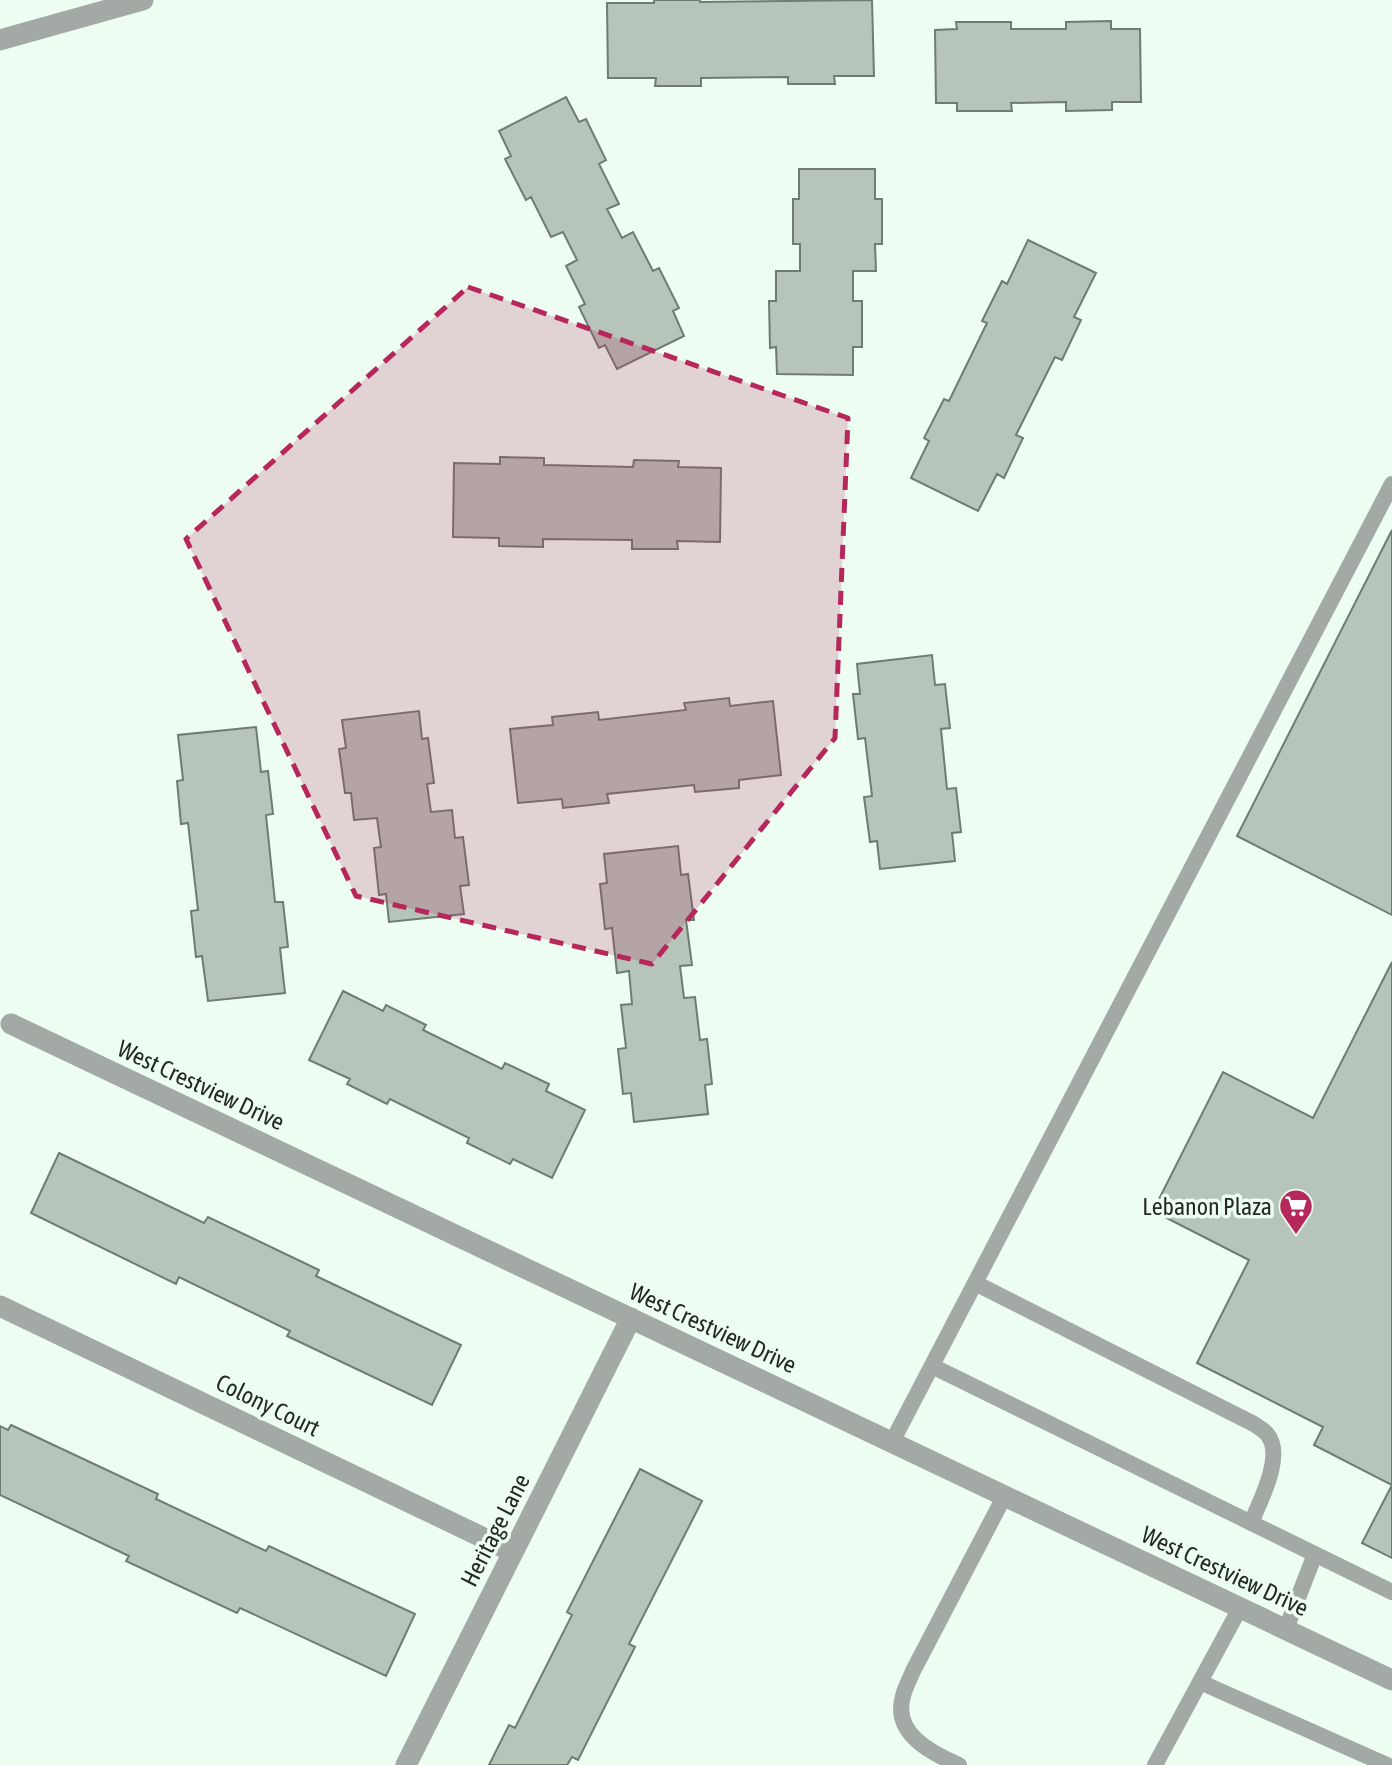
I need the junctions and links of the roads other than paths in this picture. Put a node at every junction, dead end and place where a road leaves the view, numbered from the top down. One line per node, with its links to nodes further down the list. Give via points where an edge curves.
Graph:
1 (143, 0): 2 (street)
2 (0, 40)
3 (1392, 484): 5 (lane)
4 (6, 1023): 7 (street, West Crestview Drive)
5 (975, 1283): 8 (lane); 11 (lane, via 1267,1434 1274,1456)
6 (0, 1306): 12 (street, Colony Court)
7 (631, 1318): 9 (street, West Crestview Drive); 12 (street, Heritage Lane)
8 (932, 1366): 9 (lane); 11 (lane)
9 (892, 1442): 10 (street, West Crestview Drive)
10 (1004, 1495): 15 (street, West Crestview Drive); 20 (lane, via 902,1697 901,1715 909,1732 930,1752)
11 (1251, 1523): 13 (lane)
12 (513, 1552): 19 (street, Heritage Lane)
13 (1315, 1554): 14 (lane); 16 (lane)
14 (1392, 1592)
15 (1240, 1608): 16 (street, West Crestview Drive); 18 (lane)
16 (1286, 1629): 17 (street, West Crestview Drive)
17 (1392, 1680)
18 (1200, 1682): 21 (lane); 22 (lane)
19 (406, 1765)
20 (959, 1765)
21 (1155, 1765)
22 (1387, 1765)

